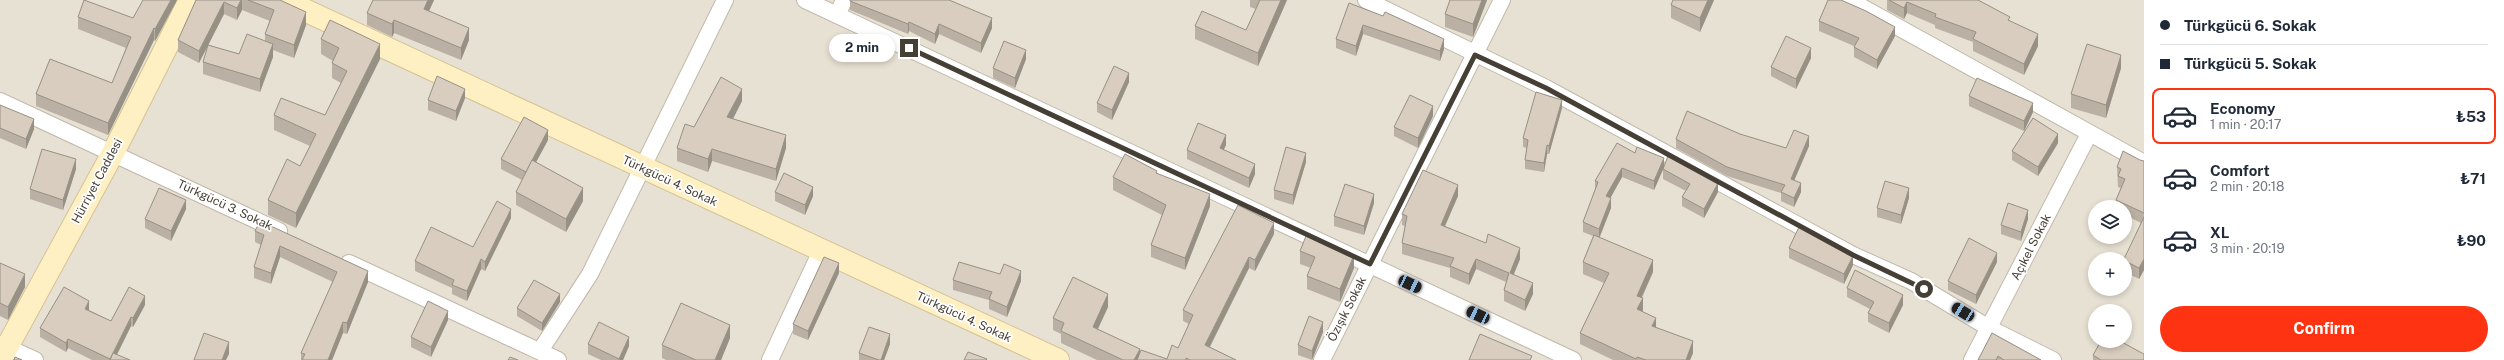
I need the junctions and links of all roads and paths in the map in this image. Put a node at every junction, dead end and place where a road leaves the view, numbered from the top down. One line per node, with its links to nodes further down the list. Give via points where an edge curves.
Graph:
1 (190, 0): 13 (main road, Hürriyet Caddesi)
2 (283, 0): 15 (main road, Türkgücü 4. Sokak)
3 (725, 0): 15 (street)
4 (805, 0): 9 (street)
5 (844, 0): 9 (street)
6 (1366, 0): 10 (street)
7 (1502, 0): 10 (street, Özışık Sokak)
8 (1849, 0): 12 (street)
9 (837, 15): 19 (street)
10 (1475, 55): 19 (street, Özışık Sokak); 20 (street, via 1546,88 1853,255 1911,282)
11 (0, 101): 13 (street, Türkgücü 3. Sokak)
12 (2089, 134): 14 (street); 20 (street, Açıkel Sokak)
13 (112, 153): 16 (street, Türkgücü 3. Sokak); 21 (main road, Hürriyet Caddesi)
14 (2144, 163)
15 (642, 169): 17 (main road, Türkgücü 4. Sokak); 22 (street, via 590,274)
16 (294, 237)
17 (822, 252): 25 (street); 26 (main road, Türkgücü 4. Sokak)
18 (337, 257): 22 (street)
19 (1370, 264): 27 (street, Özışık Sokak); 28 (street)
20 (1988, 328): 29 (street, Açıkel Sokak); 30 (street)
21 (2, 350): 23 (street)
22 (540, 351): 24 (street)
23 (35, 360)
24 (558, 360)
25 (770, 360)
26 (1058, 360)
27 (1322, 360)
28 (1573, 360)
29 (1972, 360)
30 (2053, 360)

